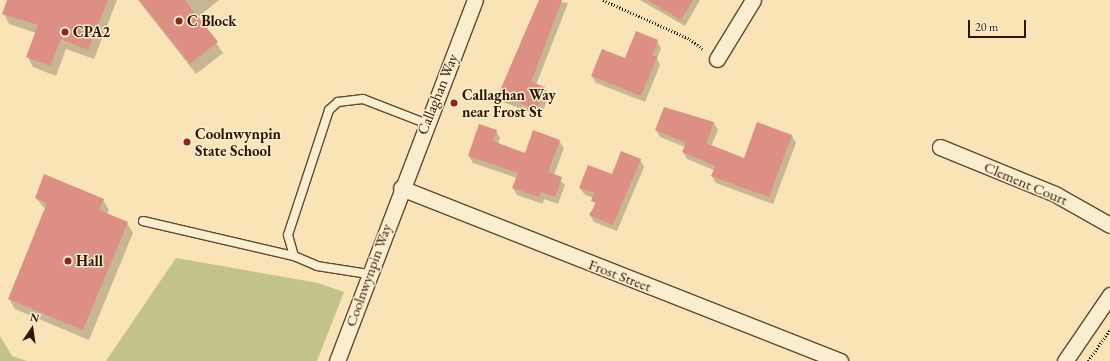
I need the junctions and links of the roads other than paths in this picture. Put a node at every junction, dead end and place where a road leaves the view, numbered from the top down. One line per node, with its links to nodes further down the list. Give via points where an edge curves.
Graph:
1 (475, 0): 4 (street, Callaghan Way)
2 (753, 0): 3 (street)
3 (717, 59)
4 (425, 123): 6 (street, Callaghan Way); 9 (lane, via 363,99 338,102 329,110 288,235)
5 (940, 147): 8 (street, Clement Court, via 1055,194)
6 (401, 188): 10 (street, Coolnwynpin Way); 13 (street, Frost Street)
7 (143, 221): 9 (lane)
8 (1110, 225)
9 (294, 256): 10 (lane, via 317,266)
10 (368, 274): 12 (street, Coolnwynpin Way)
11 (1110, 294): 14 (street)
12 (337, 361)
13 (840, 361)
14 (1065, 361)

